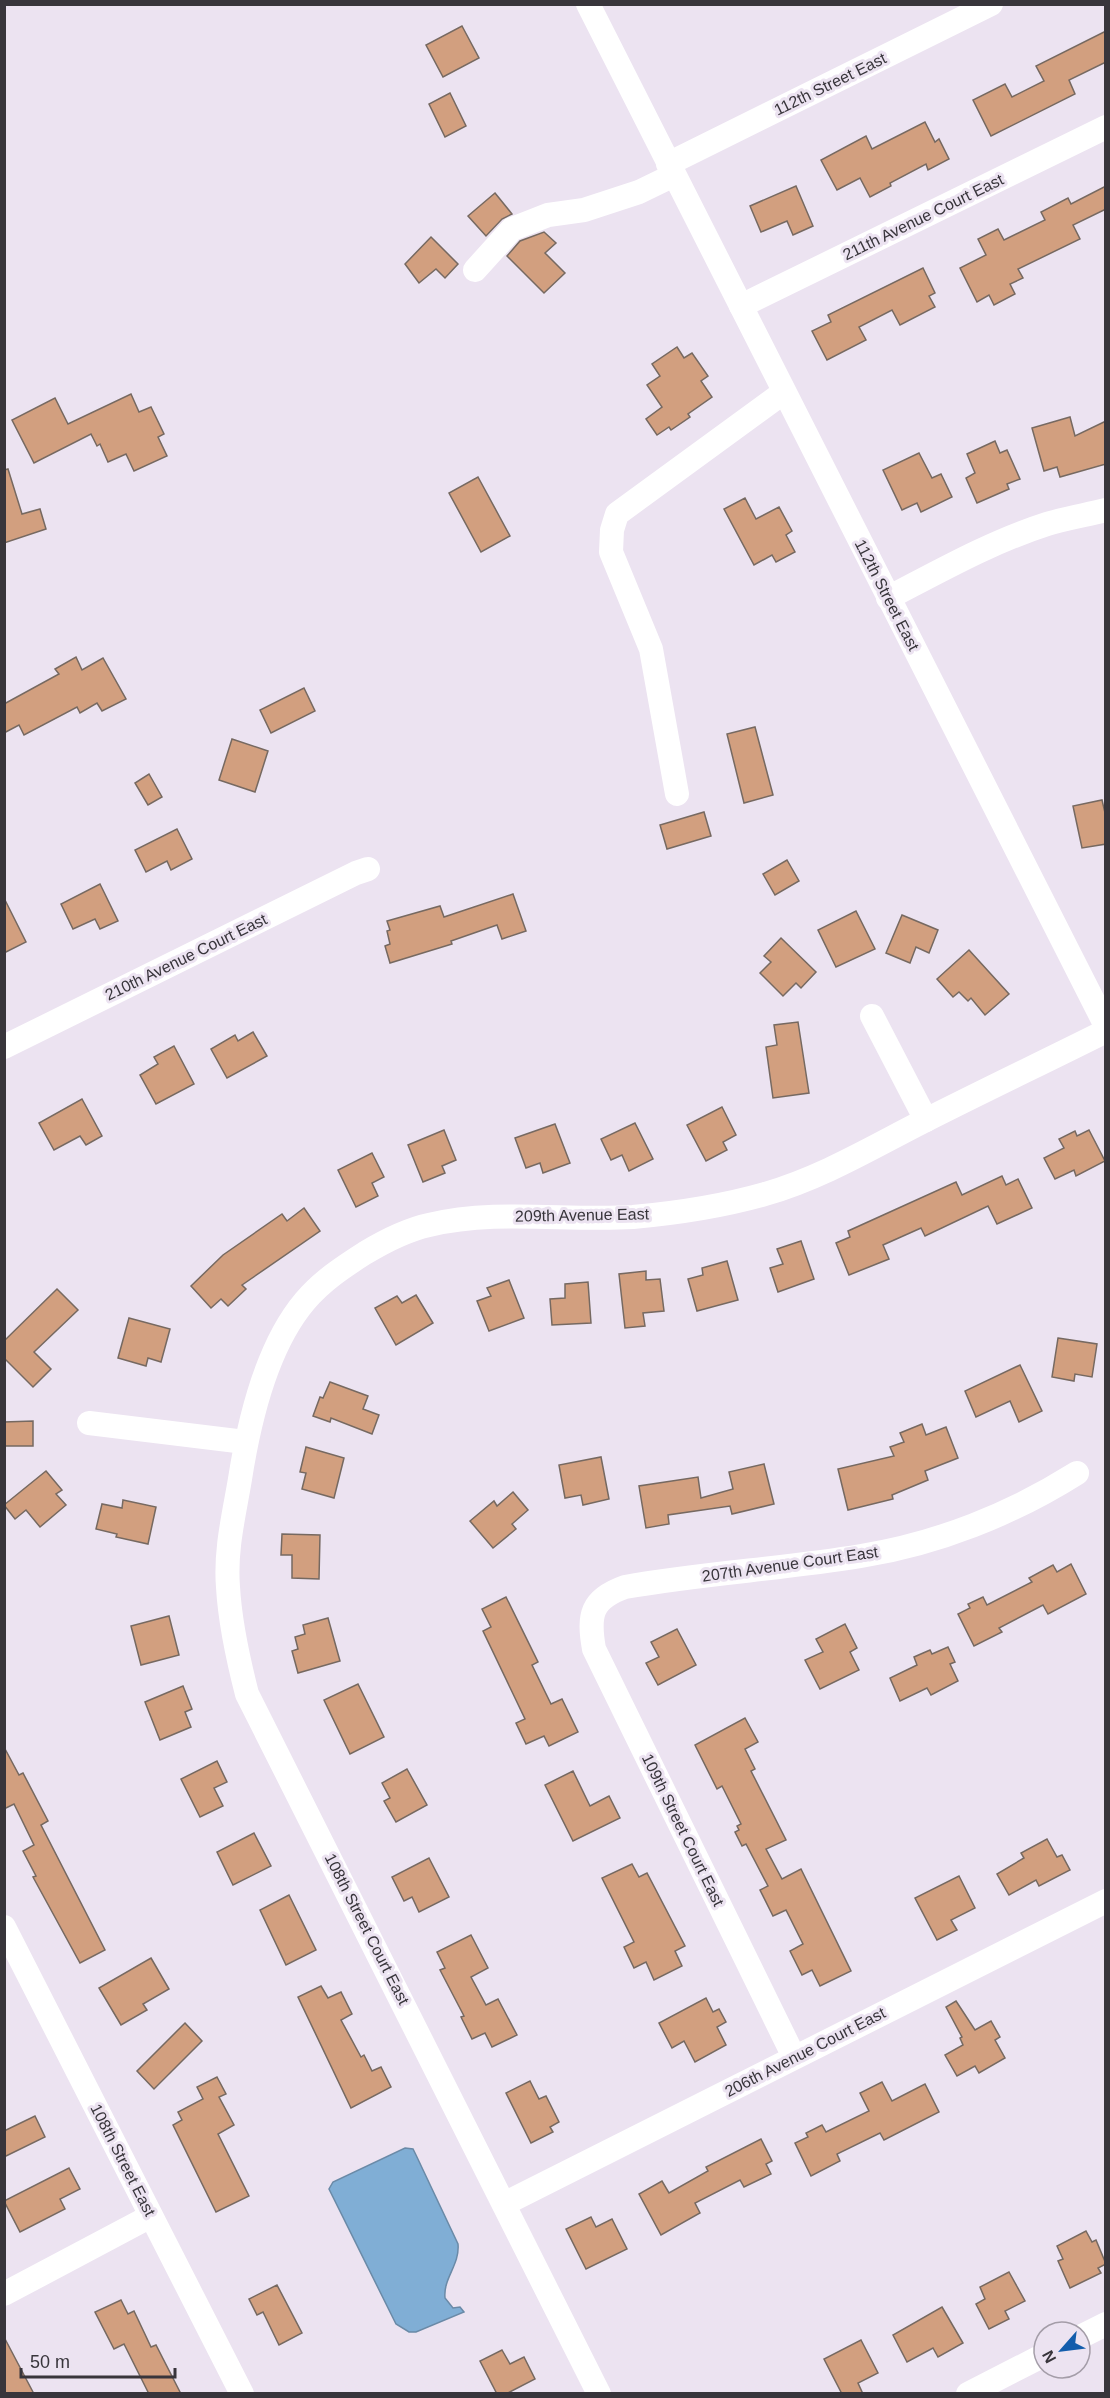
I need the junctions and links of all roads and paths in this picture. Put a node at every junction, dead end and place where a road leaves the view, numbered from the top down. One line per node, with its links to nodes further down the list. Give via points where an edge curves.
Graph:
1 (588, 4): 4 (street, 112th Street East)
2 (992, 4): 4 (street, 112th Street East)
3 (1106, 127): 6 (street, 211th Avenue Court East)
4 (671, 169): 5 (street, via 639,192 584,210 548,215 512,229); 6 (street, 112th Street East)
5 (475, 270)
6 (741, 306): 7 (street, 112th Street East)
7 (784, 392): 9 (street, 112th Street East); 10 (street, via 617,514 612,531 611,552 651,649)
8 (1106, 510): 9 (street, via 1016,535)
9 (888, 598): 13 (street, 112th Street East)
10 (677, 794)
11 (368, 869): 15 (street, 210th Avenue Court East)
12 (872, 1016): 16 (street)
13 (1106, 1026)
14 (1106, 1031): 16 (street, 209th Avenue East)
15 (4, 1047)
16 (926, 1120): 18 (street, 209th Avenue East, via 819,1175 763,1194 632,1217 466,1219 429,1225 386,1241 340,1268 304,1303 268,1368)
17 (89, 1423): 18 (street)
18 (245, 1442): 24 (street, 108th Street Court East, via 231,1523 228,1588 235,1646 247,1694)
19 (1077, 1473): 20 (street, 207th Avenue Court East, via 1047,1492 932,1539 862,1556 626,1587)
20 (599, 1601): 23 (street, 109th Street Court East, via 590,1620 594,1649)
21 (1106, 1901): 23 (street, 206th Avenue Court East)
22 (4, 1927): 25 (street, 108th Street East)
23 (794, 2057): 24 (street, 206th Avenue Court East)
24 (504, 2204): 32 (street, 108th Street Court East)
25 (152, 2216): 26 (street); 31 (street, 108th Street East)
26 (4, 2294)
27 (1106, 2324): 28 (street)
28 (1092, 2331)
29 (1032, 2361): 30 (street)
30 (969, 2393)
31 (242, 2394)
32 (599, 2394)

